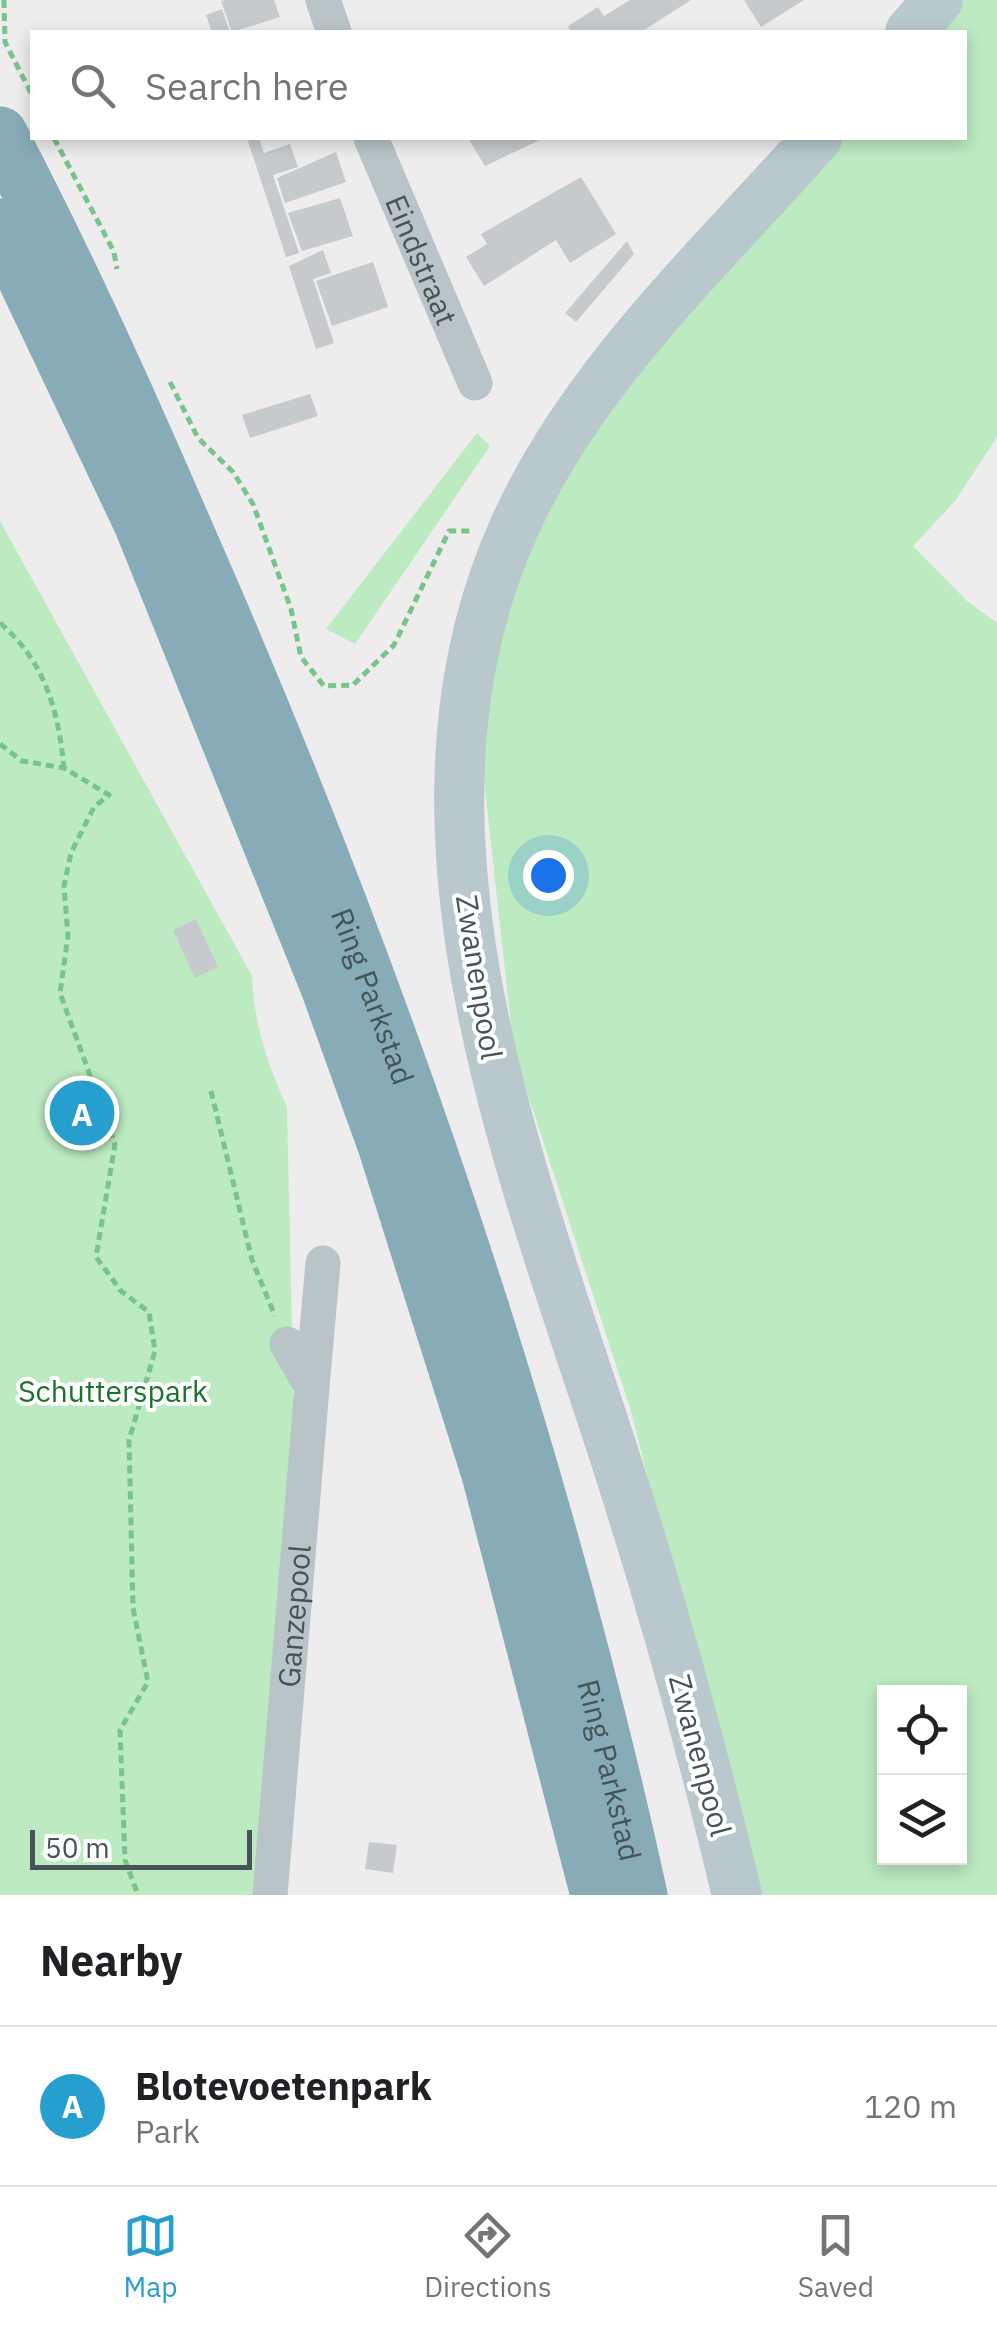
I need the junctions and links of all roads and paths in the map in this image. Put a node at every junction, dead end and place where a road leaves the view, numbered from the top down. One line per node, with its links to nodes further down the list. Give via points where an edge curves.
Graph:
1 (4, 0): 6 (path, via 5,42)
2 (323, 0): 4 (street)
3 (938, 0): 5 (street)
4 (333, 30)
5 (912, 30)
6 (30, 91)
7 (0, 134): 26 (highway, Ring Parkstad, via 155,458 278,744 422,1120 557,1557)
8 (55, 140): 12 (path, via 114,252)
9 (372, 140): 14 (street, Eindstraat)
10 (815, 140): 27 (street, Zwanenpool, via 590,396 538,480 493,580 474,661 460,800 486,1034 515,1148 656,1587)
11 (0, 226): 25 (highway, Ring Parkstad, via 141,524 373,1110 479,1439)
12 (117, 271)
13 (163, 370): 15 (path, via 198,438 234,472 253,504 302,657 324,686 352,685 394,645 449,531)
14 (475, 383)
15 (480, 533)
16 (0, 623): 18 (path, via 24,644 46,679)
17 (0, 744): 18 (path, via 22,761)
18 (64, 768): 23 (path, via 109,794 94,806 71,853 60,993 115,1144 96,1257 121,1291 149,1312 155,1351 130,1440 132,1608 148,1682 120,1730 125,1860)
19 (211, 1091): 21 (path, via 252,1260)
20 (324, 1263): 22 (street, Ganzepool)
21 (287, 1344): 22 (street)
22 (312, 1387): 24 (street, Ganzepool)
23 (138, 1895)
24 (270, 1895)
25 (598, 1895)
26 (640, 1895)
27 (737, 1895)

